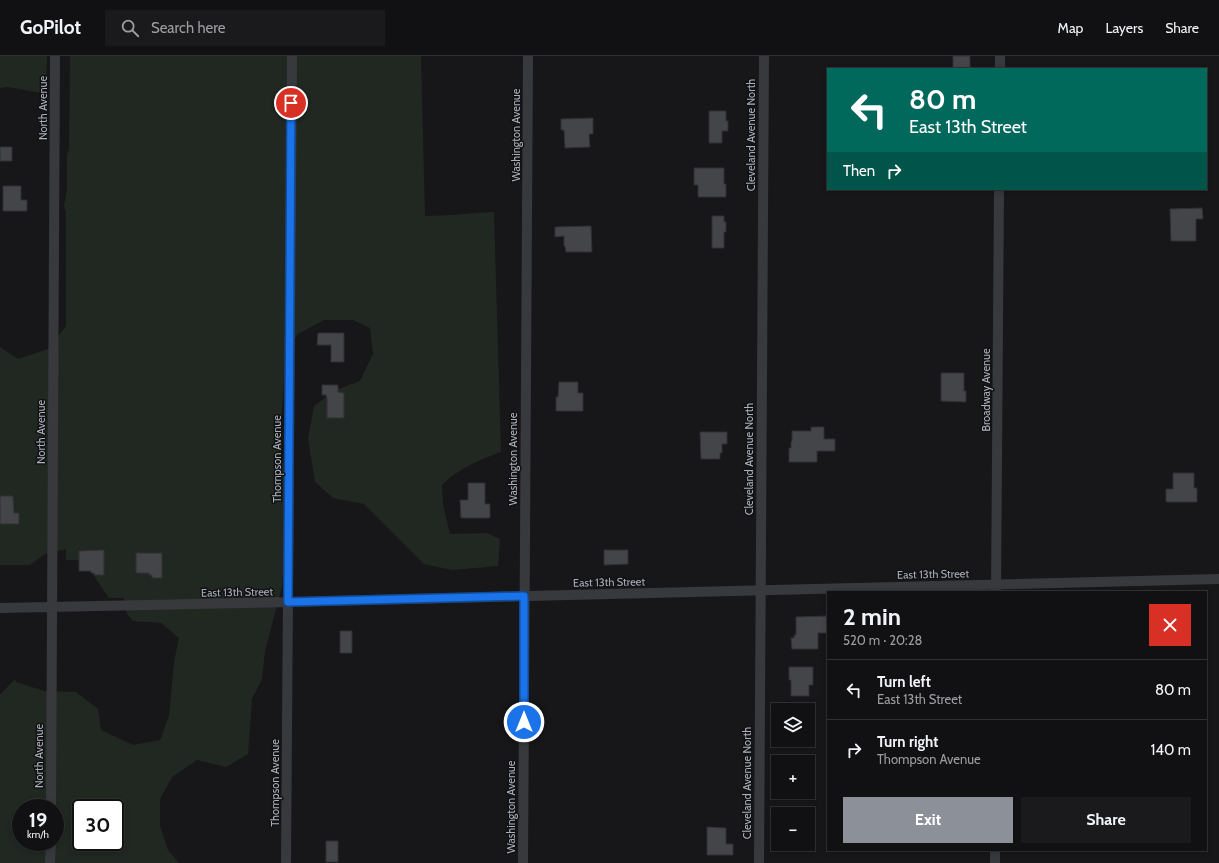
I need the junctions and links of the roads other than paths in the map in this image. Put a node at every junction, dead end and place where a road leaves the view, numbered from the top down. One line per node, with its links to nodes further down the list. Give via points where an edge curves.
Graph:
1 (55, 56): 13 (street, North Avenue)
2 (292, 56): 12 (street, Thompson Avenue)
3 (528, 56): 11 (street, Washington Avenue)
4 (764, 56): 10 (street, Cleveland Avenue North)
5 (1000, 56): 6 (street)
6 (1000, 68)
7 (999, 190): 9 (street, Broadway Avenue)
8 (1219, 579): 9 (street, East 13th Street)
9 (996, 588): 10 (street, East 13th Street)
10 (760, 590): 11 (street, East 13th Street); 21 (street, Cleveland Avenue North)
11 (524, 596): 12 (street, East 13th Street); 20 (street, Washington Avenue)
12 (288, 602): 13 (street, East 13th Street); 19 (street, Thompson Avenue)
13 (52, 607): 14 (street, East 13th Street); 15 (street, North Avenue)
14 (0, 608)
15 (51, 799)
16 (50, 851): 18 (street)
17 (995, 851): 22 (street)
18 (50, 863)
19 (286, 863)
20 (523, 863)
21 (759, 863)
22 (995, 863)

